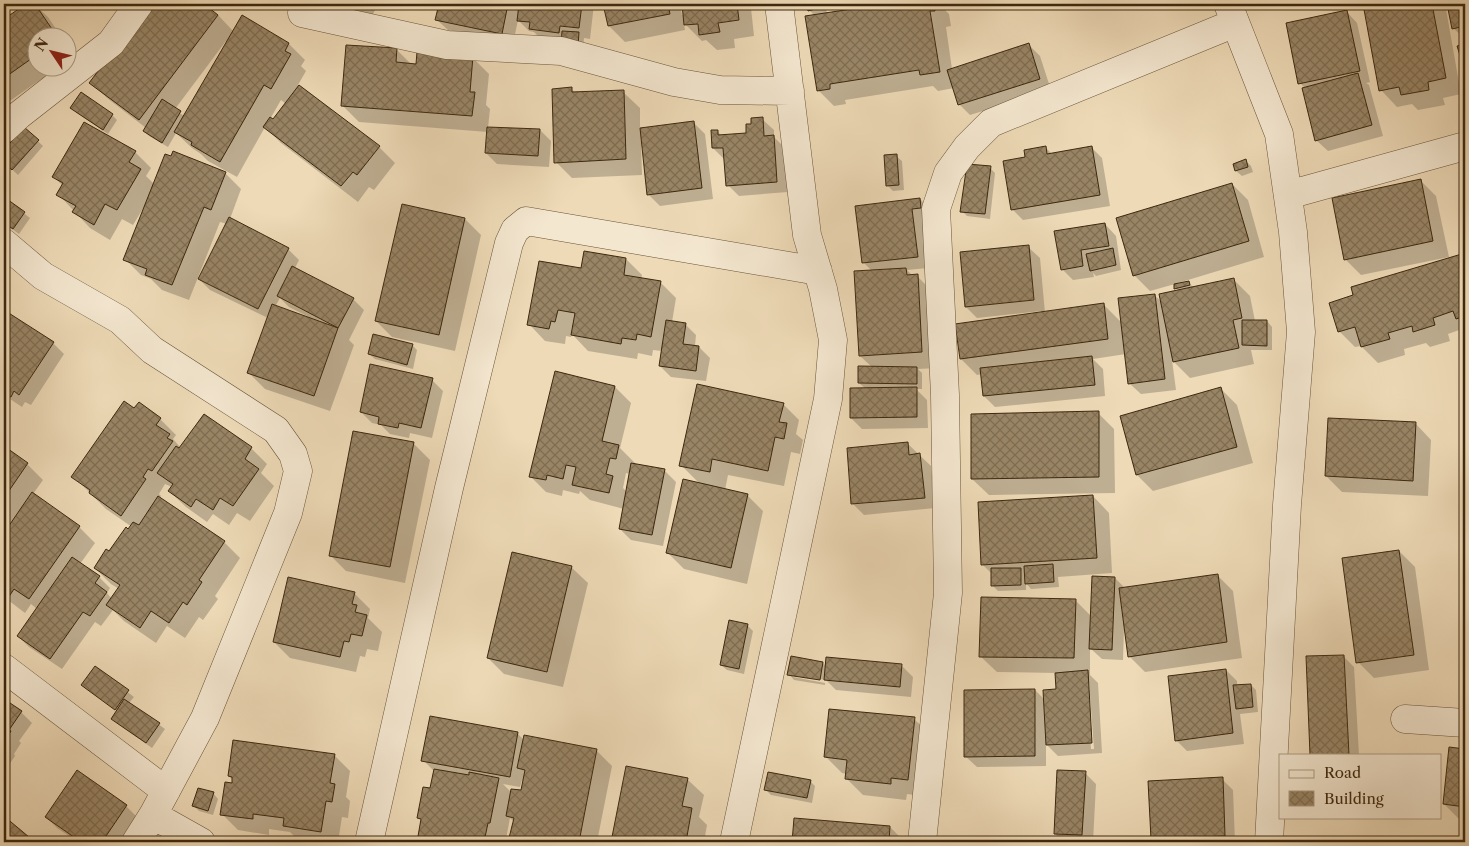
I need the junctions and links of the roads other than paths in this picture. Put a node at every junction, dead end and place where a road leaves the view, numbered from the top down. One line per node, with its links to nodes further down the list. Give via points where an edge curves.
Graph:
1 (138, 4): 6 (street, via 111,43)
2 (779, 4): 5 (street)
3 (302, 13): 5 (street, via 447,44 561,51 674,82 720,90)
4 (1232, 14): 8 (street, via 1279,134); 20 (street, via 991,123 967,147 948,173 936,209 945,395 948,593)
5 (790, 91): 10 (street, via 807,234)
6 (4, 129)
7 (1465, 146): 8 (street)
8 (1288, 196): 21 (street, via 1301,332 1287,504)
9 (4, 243): 14 (street, via 43,276 120,320 152,350 276,430 293,454 298,471 288,513 205,718)
10 (818, 271): 18 (street, via 526,221 515,230 509,243 449,488); 19 (street, via 833,340 828,399)
11 (4, 668): 14 (street)
12 (1405, 719): 13 (street)
13 (1465, 723)
14 (166, 791): 15 (street)
15 (153, 815): 16 (street); 17 (street)
16 (136, 842)
17 (201, 842)
18 (369, 842)
19 (734, 842)
20 (922, 842)
21 (1269, 842)

